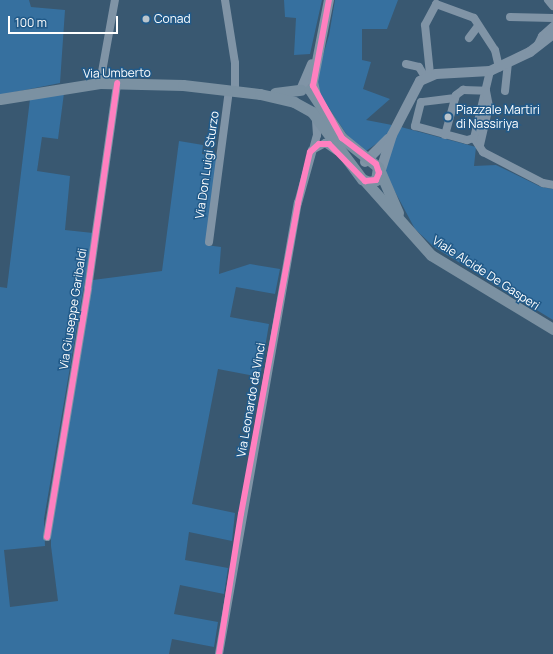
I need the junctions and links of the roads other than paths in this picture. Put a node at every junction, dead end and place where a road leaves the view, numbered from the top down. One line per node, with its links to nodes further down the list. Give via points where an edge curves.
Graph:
1 (115, 0): 17 (street)
2 (224, 0): 19 (street, Via Don Luigi Sturzo, via 235,63)
3 (329, 0): 22 (street)
4 (548, 0): 6 (street)
5 (436, 2): 9 (street, via 474,18); 16 (street, via 425,25)
6 (553, 6)
7 (510, 17): 8 (street)
8 (553, 18)
9 (478, 26): 12 (street); 15 (street, via 495,50)
10 (553, 26): 13 (street, via 542,36)
11 (553, 34): 13 (street)
12 (469, 38)
13 (537, 47): 15 (street)
14 (406, 64): 16 (street, via 419,67)
15 (499, 67): 16 (street); 20 (street); 21 (street)
16 (428, 76): 26 (street, via 415,87)
17 (100, 83): 18 (main road, Via Umberto); 24 (main road, Via Umberto)
18 (117, 83): 19 (main road, Via Umberto, via 183,85); 39 (street, Via Giuseppe Garibaldi, via 88,288)
19 (232, 91): 22 (main road, Via Umberto); 37 (street, Via Don Luigi Sturzo)
20 (486, 91): 23 (street, via 464,90); 28 (street)
21 (504, 91)
22 (307, 95): 25 (main road); 31 (main road, via 342,138)
23 (454, 98): 27 (street); 27 (street, via 425,99 419,104 415,119 416,128)
24 (0, 99)
25 (313, 113): 30 (street, Via Leonardo da Vinci, via 318,127); 32 (main road)
26 (392, 135): 29 (street); 33 (street)
27 (445, 135): 28 (street)
28 (479, 143): 35 (street, via 483,152 543,183)
29 (382, 147): 31 (street, via 371,153); 33 (street)
30 (310, 152): 32 (street, via 325,143); 40 (street, Via Leonardo da Vinci, via 241,514)
31 (358, 153): 33 (main road)
32 (350, 163): 34 (main road)
33 (374, 167): 34 (main road, via 360,168); 34 (main road, via 372,181); 36 (main road)
34 (362, 178): 36 (main road)
35 (553, 185)
36 (409, 232): 38 (main road, Viale Alcide De Gasperi, via 431,255)
37 (209, 242)
38 (553, 329)
39 (47, 537)
40 (219, 654)

